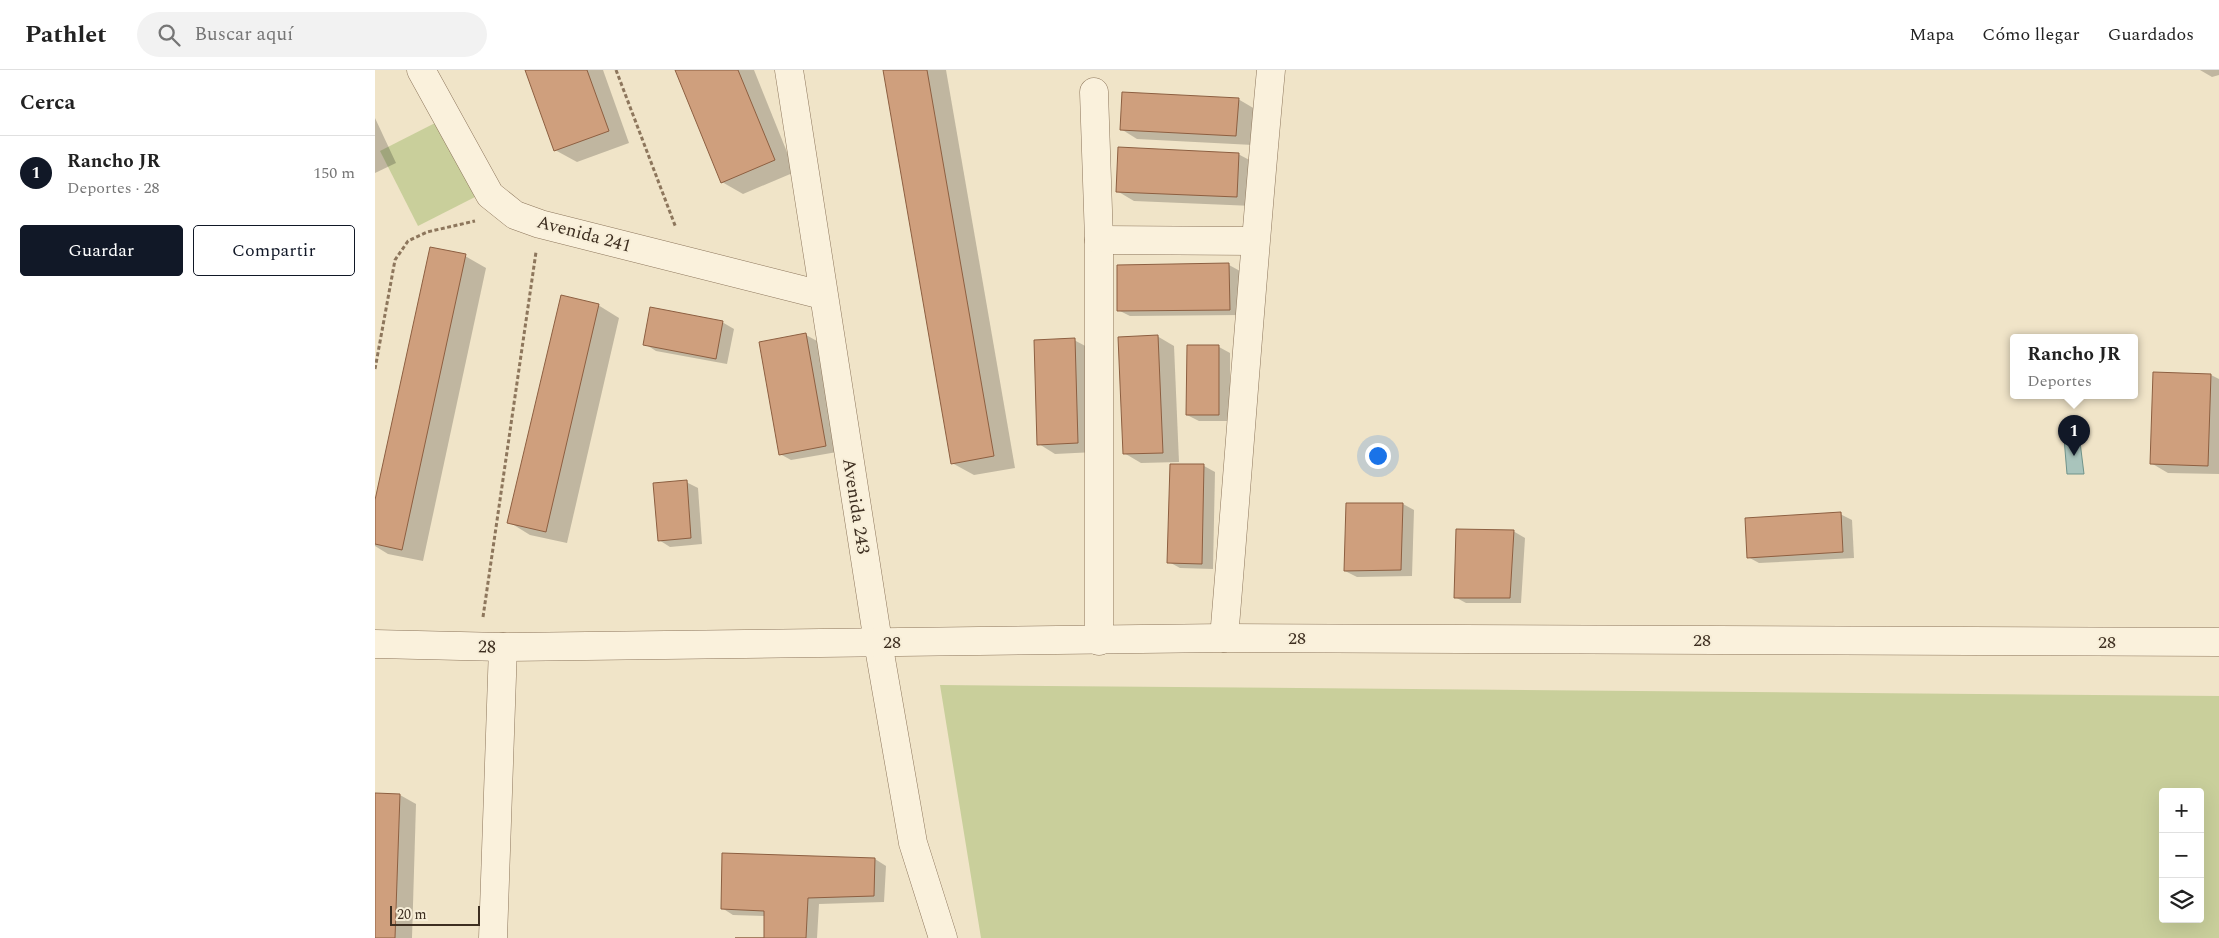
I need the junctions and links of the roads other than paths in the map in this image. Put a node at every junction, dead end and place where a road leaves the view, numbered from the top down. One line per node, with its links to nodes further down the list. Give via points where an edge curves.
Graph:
1 (421, 70): 7 (street, Avenida 241, via 490,195 528,220)
2 (789, 70): 7 (street, Avenida 243)
3 (1271, 70): 6 (street)
4 (1094, 92): 5 (street)
5 (1099, 240): 6 (street); 9 (street)
6 (1255, 241): 8 (street)
7 (822, 295): 10 (street, Avenida 243)
8 (1224, 638): 9 (street, 28); 11 (street, 28)
9 (1099, 640): 10 (street, 28)
10 (878, 642): 13 (street, 28); 15 (street, Avenida 243, via 913,843)
11 (2219, 642)
12 (375, 644): 13 (street, 28)
13 (490, 647): 14 (street)
14 (493, 938)
15 (943, 938)

